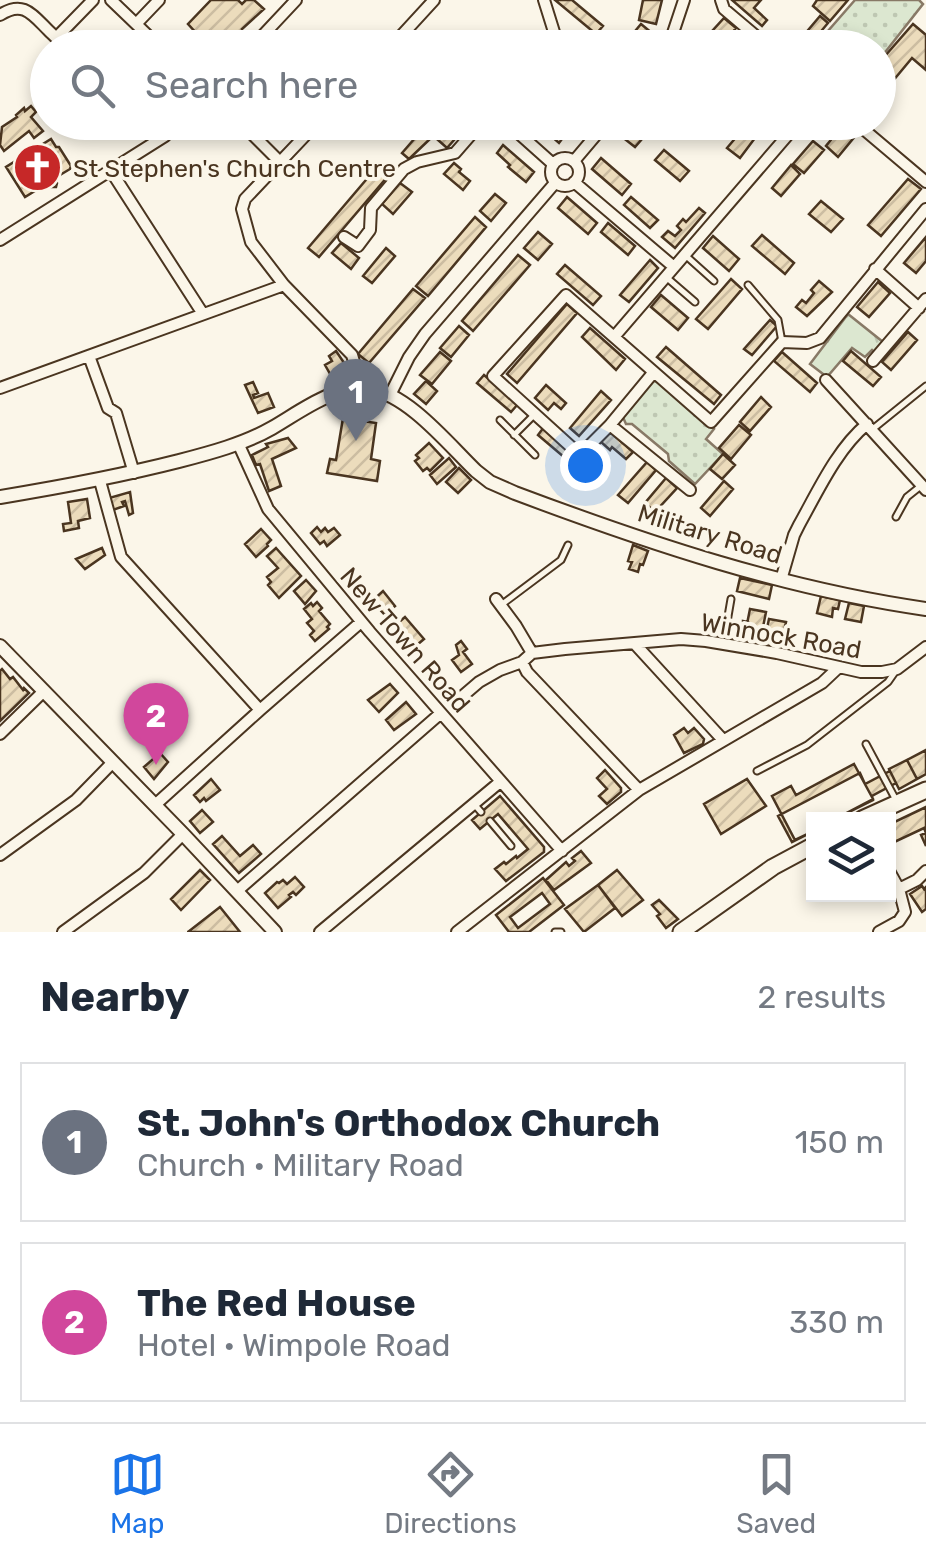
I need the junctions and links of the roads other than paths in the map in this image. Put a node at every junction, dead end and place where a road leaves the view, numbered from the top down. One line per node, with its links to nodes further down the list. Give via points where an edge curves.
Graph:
1 (92, 0): 12 (street)
2 (111, 0): 10 (street)
3 (159, 0): 10 (street)
4 (296, 0): 14 (street)
5 (434, 0): 15 (street)
6 (544, 0): 16 (street)
7 (684, 0): 17 (street)
8 (722, 0): 18 (street)
9 (0, 15): 11 (street, via 23,8)
10 (137, 23): 13 (street)
11 (49, 30)
12 (63, 30)
13 (144, 30)
14 (268, 30)
15 (406, 30)
16 (553, 30)
17 (674, 30)
18 (749, 30)
19 (159, 140): 30 (street)
20 (258, 140): 28 (street)
21 (301, 140): 28 (street)
22 (466, 140): 35 (street, via 455,153 404,169 371,208 370,230 358,246)
23 (527, 140): 29 (street)
24 (592, 140): 27 (street)
25 (784, 140): 37 (street)
26 (877, 140): 32 (street)
27 (574, 161): 29 (street); 31 (street)
28 (280, 162): 42 (street, via 242,209 251,242)
29 (554, 164): 33 (street)
30 (112, 170): 36 (street); 45 (street)
31 (574, 182): 33 (street); 39 (street)
32 (926, 182)
33 (555, 183): 55 (street, via 425,334)
34 (926, 208): 38 (street)
35 (344, 237)
36 (0, 240)
37 (685, 255): 39 (street); 40 (lane)
38 (875, 269): 44 (street); 47 (street, via 820,338)
39 (670, 272): 43 (lane); 46 (street)
40 (714, 281)
41 (748, 285): 47 (lane, via 778,320)
42 (284, 286): 45 (street); 54 (street, via 352,355)
43 (695, 302)
44 (922, 303): 49 (street)
45 (203, 314): 48 (street)
46 (614, 338): 50 (street); 56 (street, via 566,295 493,376)
47 (782, 342): 50 (street, via 711,422)
48 (89, 356): 53 (street); 63 (street)
49 (873, 360)
50 (653, 373): 58 (street)
51 (826, 380): 59 (street)
52 (926, 386): 59 (lane)
53 (0, 388)
54 (362, 388): 55 (street, Military Road); 61 (street, via 320,400)
55 (390, 395): 70 (street, Military Road, via 490,482 687,554)
56 (535, 414): 58 (street, via 580,454); 60 (lane)
57 (500, 420): 60 (lane)
58 (610, 424): 66 (street)
59 (869, 427): 65 (street); 70 (street, via 844,450 799,524)
60 (514, 435): 62 (lane)
61 (238, 443): 63 (street); 74 (street, New Town Road, via 262,502)
62 (535, 455)
63 (134, 473): 64 (street)
64 (100, 481): 67 (street); 85 (street, via 120,557)
65 (924, 487): 68 (lane)
66 (690, 490)
67 (0, 497)
68 (896, 516)
69 (568, 545): 72 (lane, via 561,560)
70 (782, 580): 73 (street, Military Road)
71 (731, 599): 75 (lane)
72 (498, 602): 79 (street)
73 (926, 609)
74 (362, 622): 85 (street); 86 (street, New Town Road)
75 (727, 622)
76 (635, 644): 79 (street, Winnock Road); 81 (street, Winnock Road, via 724,640); 88 (street)
77 (0, 646): 83 (street)
78 (926, 647): 82 (street)
79 (532, 653): 80 (street)
80 (522, 662): 84 (street); 93 (street)
81 (838, 666): 82 (street, Winnock Road); 88 (street, via 830,678)
82 (897, 669): 91 (lane, via 807,745)
83 (44, 691): 87 (street); 90 (street)
84 (458, 700)
85 (260, 710): 96 (street)
86 (441, 713): 92 (street, New Town Road); 107 (street)
87 (0, 734)
88 (724, 740): 93 (street)
89 (866, 744): 95 (lane)
90 (113, 762): 96 (street); 103 (street, via 76,800)
91 (756, 771)
92 (500, 782): 101 (street, New Town Road); 110 (street, via 478,808)
93 (639, 790): 101 (street)
94 (926, 790): 95 (main road)
95 (897, 803): 97 (main road)
96 (155, 805): 99 (street)
97 (878, 812)
98 (490, 821): 100 (lane)
99 (183, 834): 107 (street); 108 (street)
100 (511, 846)
101 (562, 850): 111 (street)
102 (806, 850): 112 (main road)
103 (0, 856)
104 (926, 871): 106 (street)
105 (896, 883): 106 (street)
106 (899, 889): 113 (street, via 904,914)
107 (237, 891): 109 (street)
108 (69, 930)
109 (275, 932)
110 (320, 932)
111 (457, 932)
112 (681, 932)
113 (879, 932)

